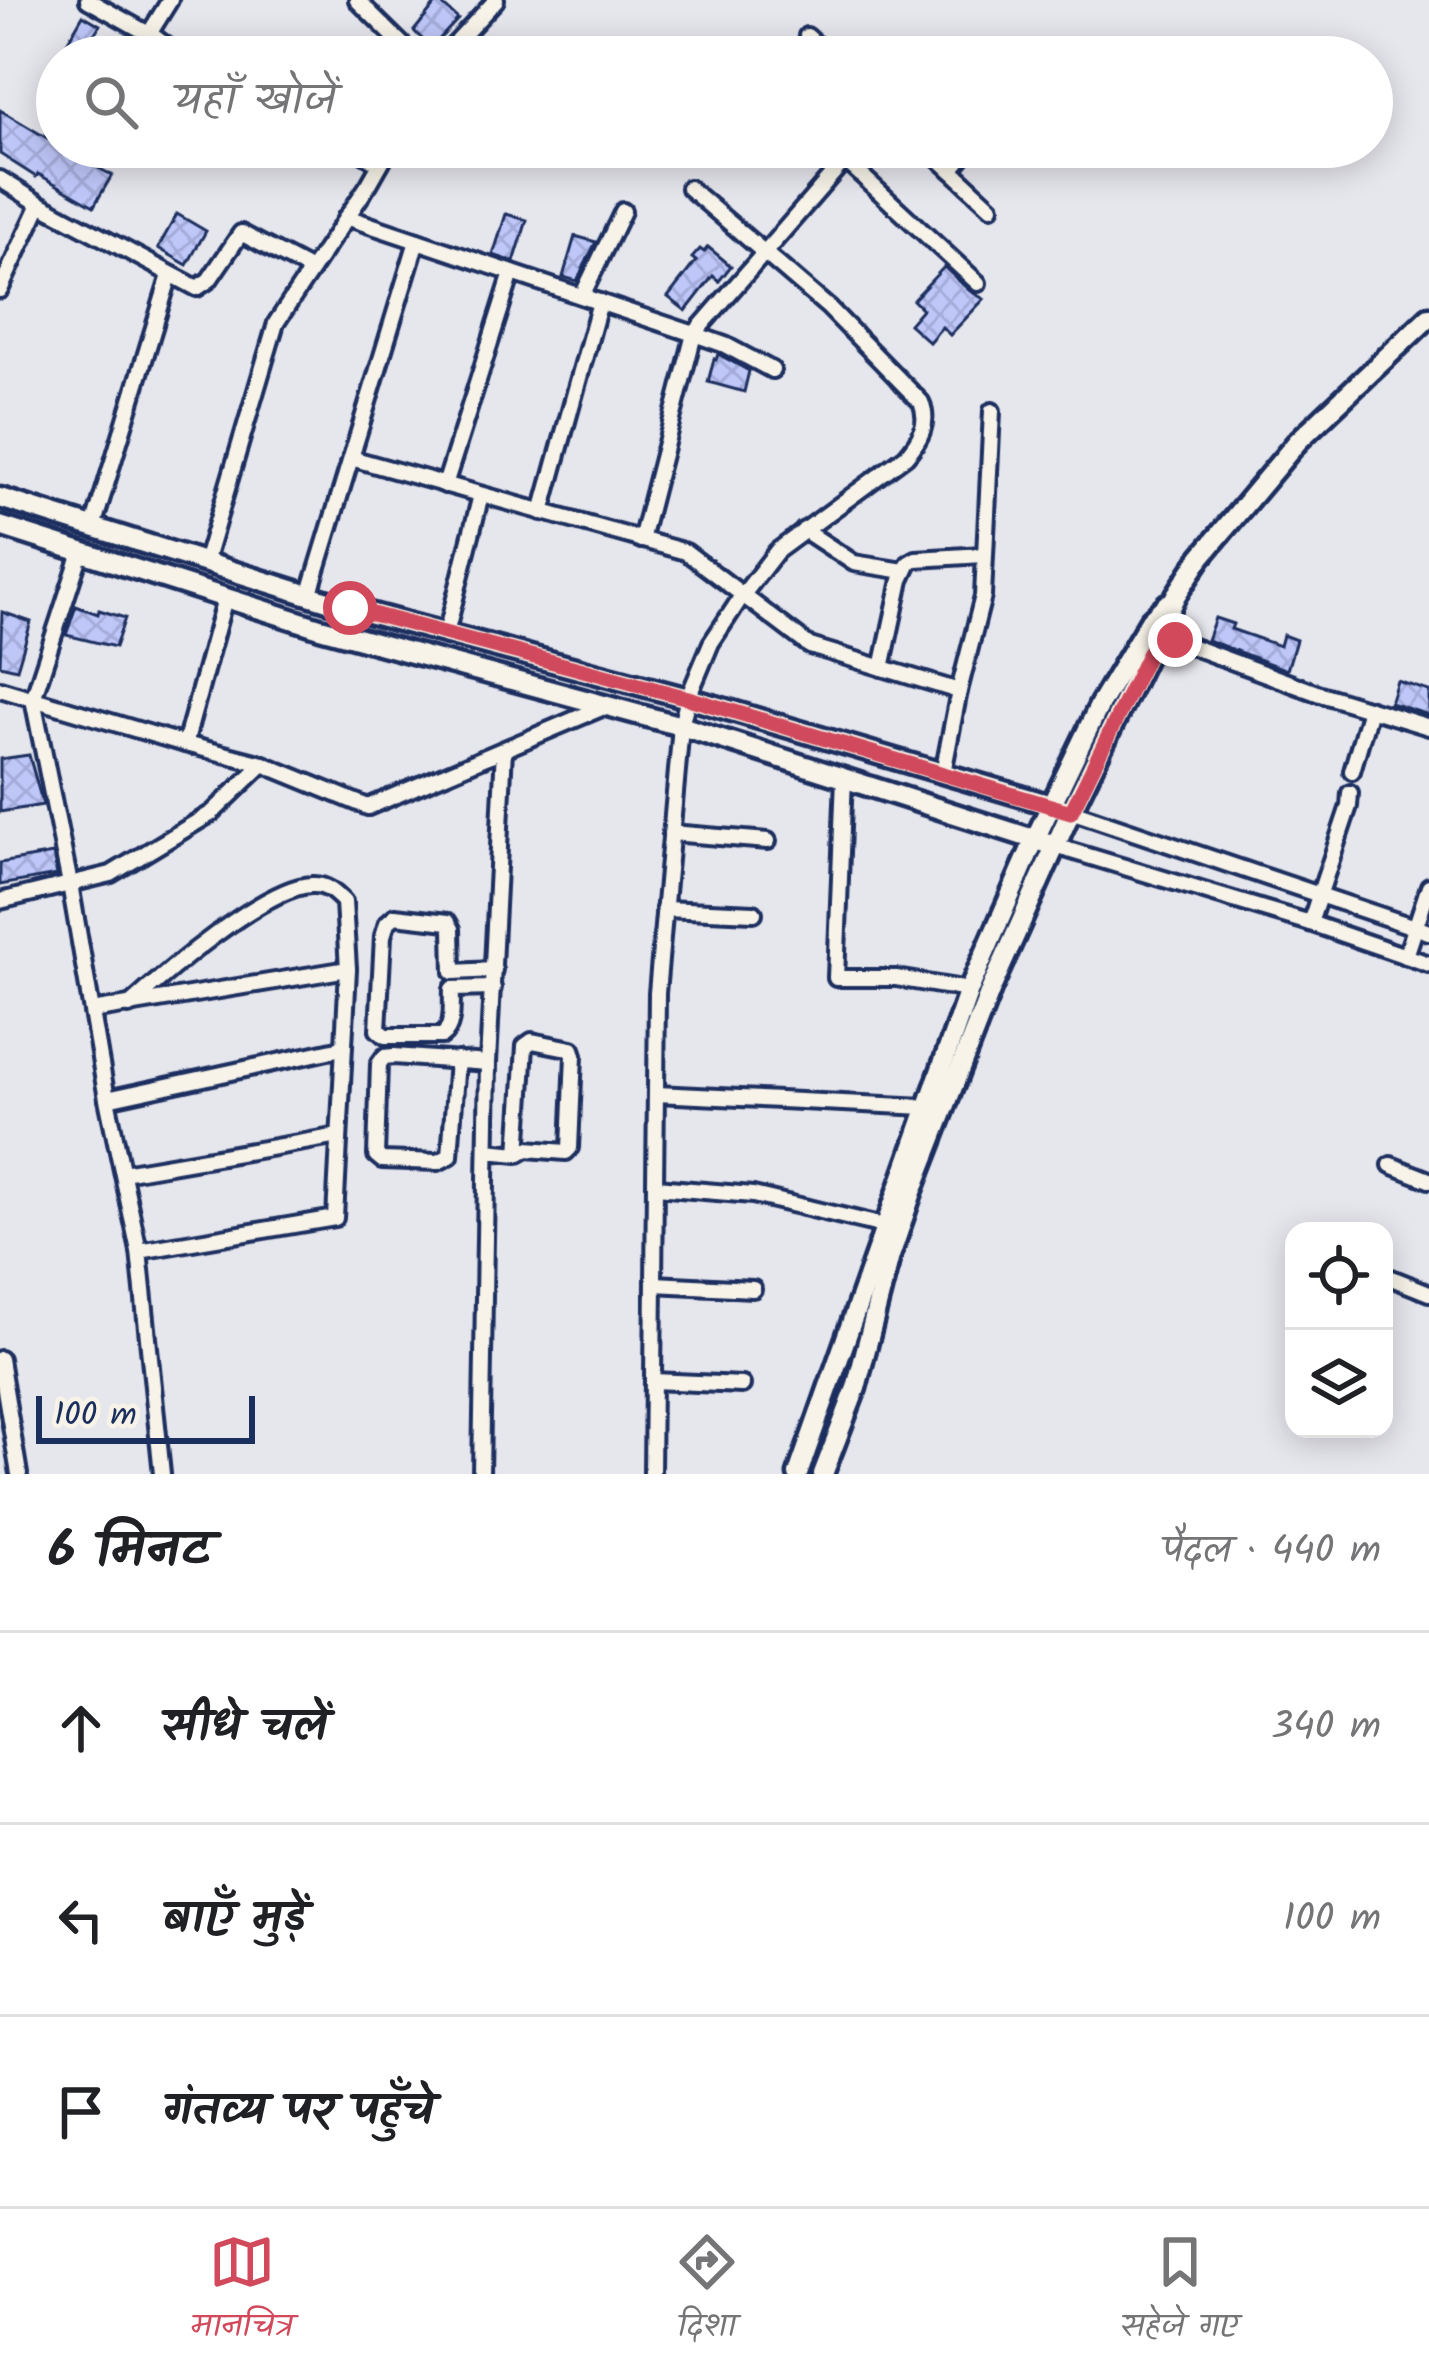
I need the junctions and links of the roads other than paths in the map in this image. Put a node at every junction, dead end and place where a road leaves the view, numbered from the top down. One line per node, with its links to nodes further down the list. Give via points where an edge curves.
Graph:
1 (88, 0): 5 (street)
2 (170, 0): 5 (street)
3 (357, 0): 7 (street)
4 (496, 0): 8 (street)
5 (149, 34): 6 (street)
6 (152, 36)
7 (394, 36)
8 (463, 36)
9 (377, 168): 18 (street)
10 (838, 168): 20 (street)
11 (854, 168): 24 (street)
12 (951, 170): 16 (street)
13 (0, 179): 15 (street)
14 (689, 188): 20 (street)
15 (40, 204): 23 (street); 25 (street)
16 (991, 206)
17 (623, 212): 26 (street)
18 (346, 217): 19 (street); 21 (street)
19 (417, 241): 22 (street); 32 (street)
20 (766, 253): 29 (street); 39 (street, via 925,413 906,456)
21 (311, 269): 23 (street, via 245,232 202,287); 43 (street, via 275,323)
22 (512, 273): 26 (street); 33 (street)
23 (170, 274): 38 (street)
24 (978, 283)
25 (0, 290)
26 (582, 296): 27 (street)
27 (600, 302): 29 (street); 36 (street)
28 (1429, 317): 48 (street, via 1298,441 1201,557)
29 (694, 334): 30 (street); 40 (street)
30 (772, 370)
31 (992, 411): 42 (street)
32 (351, 458): 33 (street); 45 (street)
33 (445, 484): 34 (street)
34 (481, 495): 36 (street); 49 (street)
35 (0, 498): 38 (street)
36 (542, 512): 40 (street)
37 (0, 526): 41 (street)
38 (94, 527): 43 (street)
39 (803, 530): 44 (street, via 854,562); 46 (street)
40 (641, 540): 46 (street, via 686,552)
41 (81, 552): 47 (street); 54 (street)
42 (984, 555): 44 (street, via 916,559); 52 (street, via 983,596)
43 (206, 562): 45 (street)
44 (904, 571): 50 (street)
45 (309, 596): 49 (street)
46 (742, 596): 50 (street, via 810,646); 53 (street)
47 (225, 598): 55 (street); 59 (street)
48 (1155, 630): 56 (street); 67 (street, via 1100,704)
49 (446, 634): 53 (street)
50 (882, 668): 52 (street)
51 (0, 689): 54 (street)
52 (959, 691): 62 (street)
53 (688, 698): 57 (street); 62 (street)
54 (33, 699): 59 (street); 72 (street)
55 (606, 706): 57 (street); 60 (street)
56 (1370, 709): 58 (street); 63 (street)
57 (681, 726): 64 (street); 68 (street)
58 (1429, 727)
59 (184, 744): 61 (street)
60 (503, 749): 61 (street, via 368,807); 83 (street)
61 (263, 764): 72 (street, via 212,813 111,874)
62 (937, 771): 66 (street); 67 (street)
63 (1352, 771)
64 (844, 777): 66 (street); 87 (street, via 836,978)
65 (1350, 793): 74 (street)
66 (924, 804): 69 (street)
67 (1061, 808): 69 (street); 71 (street); 74 (street)
68 (671, 833): 70 (street); 76 (street)
69 (1035, 839): 71 (street); 87 (street)
70 (768, 841)
71 (1055, 846): 78 (street); 117 (street, via 912,1192)
72 (70, 884): 75 (street); 89 (street)
73 (1429, 886): 79 (street)
74 (1319, 894): 78 (street); 79 (street)
75 (0, 902)
76 (664, 908): 77 (street); 93 (street)
77 (754, 914)
78 (1310, 923): 80 (street)
79 (1422, 930): 80 (street)
80 (1406, 956): 81 (street)
81 (1429, 964)
82 (348, 969): 88 (street); 88 (street, via 344,902 316,884 212,937); 90 (street)
83 (494, 970): 84 (street); 86 (street)
84 (453, 971): 85 (street); 85 (street, via 448,922 391,919 378,1030 442,1036 451,1023)
85 (452, 988): 86 (street)
86 (493, 988): 92 (street)
87 (969, 990): 95 (street)
88 (129, 1006): 89 (street)
89 (92, 1011): 94 (street)
90 (342, 1048): 94 (street); 96 (street)
91 (457, 1060): 91 (street, via 384,1057 376,1155 382,1160 450,1156); 92 (street)
92 (488, 1063): 97 (street)
93 (656, 1094): 95 (street); 102 (street)
94 (107, 1099): 100 (street)
95 (926, 1106): 103 (street)
96 (339, 1136): 100 (street); 104 (street, via 335,1218)
97 (487, 1151): 98 (street); 114 (street)
98 (518, 1154): 98 (street, via 570,1148 572,1049 525,1046)
99 (1391, 1165): 101 (street)
100 (123, 1173): 104 (street)
101 (1429, 1180)
102 (656, 1187): 103 (street, via 753,1195); 106 (street)
103 (884, 1226): 116 (street)
104 (140, 1251): 113 (street)
105 (1393, 1279): 108 (street)
106 (654, 1284): 107 (street); 110 (street)
107 (754, 1289)
108 (1429, 1293)
109 (0, 1359): 112 (street)
110 (653, 1382): 111 (street); 115 (street)
111 (742, 1385)
112 (19, 1474)
113 (162, 1474)
114 (481, 1474)
115 (652, 1474)
116 (798, 1474)
117 (823, 1474)

